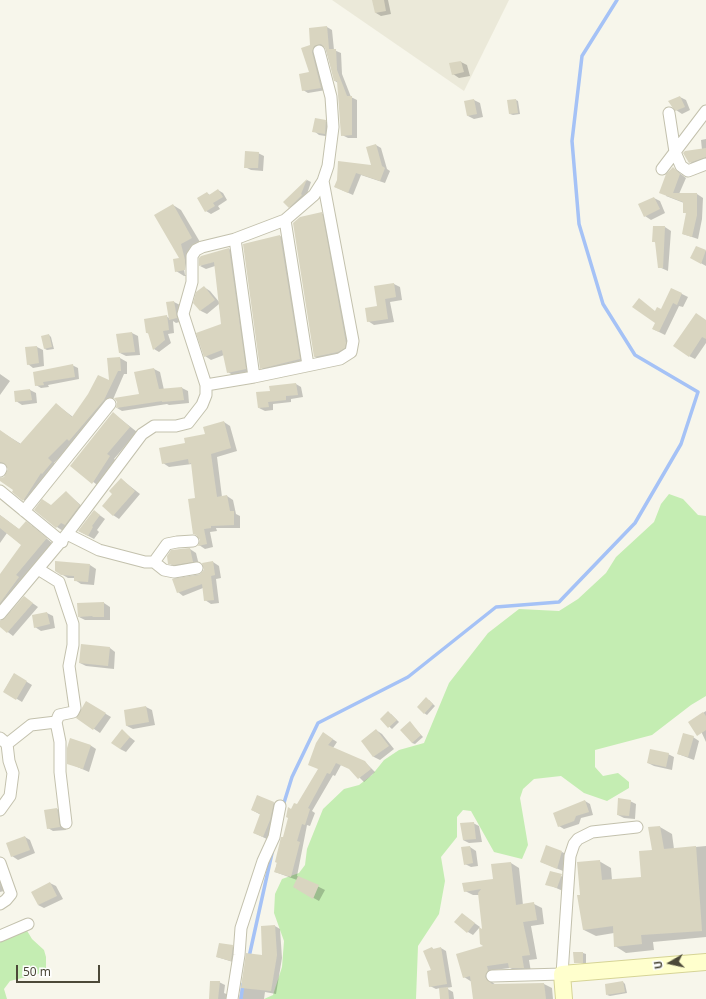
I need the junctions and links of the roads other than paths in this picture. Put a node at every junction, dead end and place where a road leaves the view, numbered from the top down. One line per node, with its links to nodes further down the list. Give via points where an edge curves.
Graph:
1 (319, 51): 7 (street, via 333,111 332,145)
2 (706, 111): 4 (street)
3 (669, 113): 4 (street)
4 (675, 152): 5 (street, via 683,170 688,171); 6 (street)
5 (706, 164)
6 (662, 169)
7 (323, 181): 8 (street, via 314,195); 10 (street, via 353,348 345,357)
8 (285, 220): 9 (street); 10 (street)
9 (235, 239): 11 (street); 12 (street, via 202,247 192,256 192,282 183,314)
10 (308, 365): 11 (street)
11 (254, 377): 12 (street)
12 (206, 384): 16 (street, via 206,395 202,405 188,423 154,426 142,434)
13 (110, 404): 15 (street)
14 (0, 491): 15 (street)
15 (24, 511): 16 (street)
16 (64, 538): 18 (street, via 130,559); 20 (street)
17 (193, 541): 18 (street, via 167,544)
18 (154, 562): 19 (street, via 164,570 174,572)
19 (197, 568)
20 (38, 569): 21 (street); 22 (street, via 59,582 73,624 69,671 75,708 73,712 59,715)
21 (0, 614)
22 (56, 722): 23 (street, via 31,724); 26 (street, via 60,742 60,772)
23 (4, 741): 25 (street, via 12,782 10,796)
24 (280, 806): 35 (street, via 276,816 276,831 263,861 241,928)
25 (0, 810)
26 (66, 823)
27 (637, 827): 33 (street, via 592,832 574,844 570,856)
28 (0, 863): 29 (street, via 11,894)
29 (0, 904)
30 (28, 924): 31 (street)
31 (0, 936)
32 (706, 962): 33 (street)
33 (562, 974): 34 (street); 36 (street)
34 (492, 976)
35 (232, 999)
36 (564, 999)

